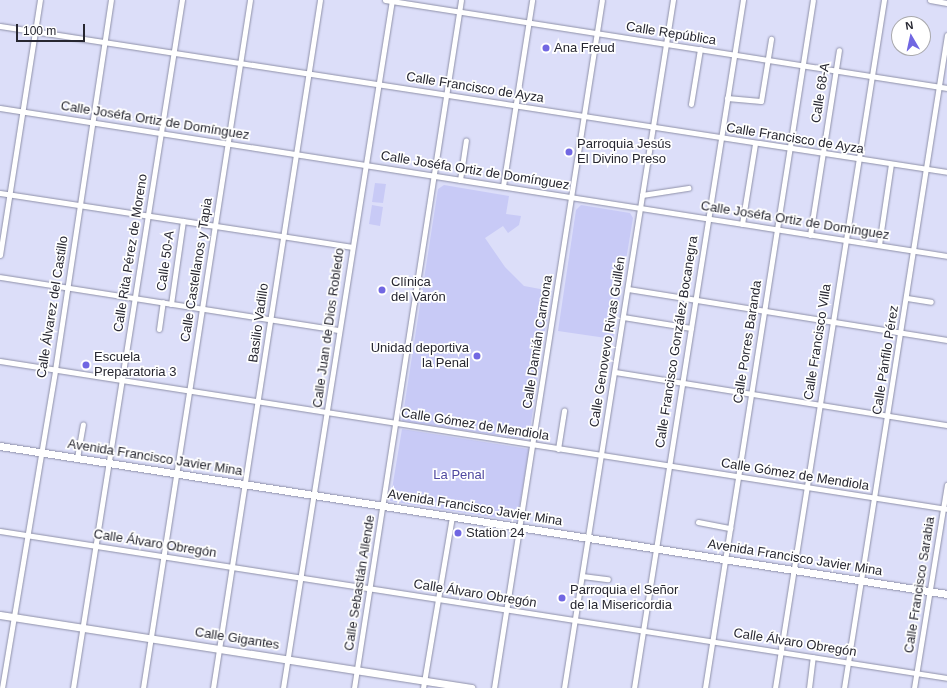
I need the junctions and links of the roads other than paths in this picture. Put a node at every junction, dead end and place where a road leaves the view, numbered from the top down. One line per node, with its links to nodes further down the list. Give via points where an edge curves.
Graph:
1 (40, 0): 20 (street)
2 (111, 0): 24 (street, Calle Álvarez del Castillo)
3 (182, 0): 28 (street, Calle Rita Pérez de Moreno)
4 (250, 0): 31 (street, Calle Castellanos y Tapia)
5 (320, 0): 34 (street, Basilio Vadillo)
6 (385, 0): 15 (street, Calle República)
7 (461, 0): 17 (street, Calle Sebastián Allende)
8 (532, 0): 18 (street)
9 (602, 0): 21 (street, Calle Damián Carmona)
10 (673, 0): 25 (street, Calle Genovevo Rivas Guillén)
11 (743, 0): 29 (street, Calle Francisco González Bocanegra)
12 (812, 0): 32 (street, Calle Porres Baranda)
13 (884, 0): 35 (street, Calle Francisco Villa)
14 (930, 0): 16 (street)
15 (392, 1): 17 (street, Calle República); 36 (street, Calle Juan de Dios Robledo)
16 (947, 3)
17 (460, 12): 18 (street, Calle República); 39 (street, Calle Sebastián Allende)
18 (529, 22): 21 (street, Calle República); 42 (street)
19 (0, 26): 20 (street, Calle Francisco de Ayza)
20 (35, 31): 24 (street, Calle Francisco de Ayza); 44 (street)
21 (597, 33): 25 (street, Calle República); 45 (street, Calle Damián Carmona)
22 (947, 35): 37 (street, Calle Pánfilo Pérez)
23 (771, 40): 30 (street)
24 (105, 41): 28 (street, Calle Francisco de Ayza); 46 (street, Calle Álvarez del Castillo)
25 (666, 44): 26 (street, Calle República); 47 (street, Calle Genovevo Rivas Guillén)
26 (700, 50): 29 (street, Calle República); 41 (street)
27 (839, 50): 33 (street, Calle 68-A)
28 (173, 52): 31 (street, Calle Francisco de Ayza); 48 (street, Calle Rita Pérez de Moreno)
29 (734, 55): 30 (street, Calle República); 40 (street, Calle Francisco González Bocanegra)
30 (768, 60): 32 (street, Calle República); 40 (street, via 760,102)
31 (240, 63): 34 (street, Calle Francisco de Ayza); 51 (street, Calle Castellanos y Tapia)
32 (802, 66): 33 (street, Calle República); 53 (street, Calle Porres Baranda)
33 (836, 71): 35 (street, Calle República); 55 (street, Calle 68-A)
34 (309, 74): 36 (street, Calle Francisco de Ayza); 54 (street, Basilio Vadillo)
35 (871, 76): 37 (street, Calle República); 56 (street, Calle Francisco Villa)
36 (378, 85): 39 (street, Calle Francisco de Ayza); 58 (street, Calle Juan de Dios Robledo)
37 (939, 87): 38 (street, Calle República); 59 (street, Calle Pánfilo Pérez)
38 (947, 88)
39 (446, 95): 42 (street, Calle Francisco de Ayza); 61 (street, Calle Sebastián Allende)
40 (727, 98): 49 (street, Calle Francisco González Bocanegra)
41 (691, 104)
42 (516, 105): 45 (street, Calle Francisco de Ayza); 63 (street)
43 (0, 108): 44 (street, Calle Joséfa Ortiz de Domínguez)
44 (23, 112): 46 (street, Calle Joséfa Ortiz de Domínguez); 66 (street)
45 (584, 116): 47 (street, Calle Francisco de Ayza); 68 (street, Calle Damián Carmona)
46 (93, 122): 48 (street, Calle Joséfa Ortiz de Domínguez); 69 (street, Calle Álvarez del Castillo)
47 (653, 127): 49 (street, Calle Francisco de Ayza); 67 (street, Calle Genovevo Rivas Guillén)
48 (161, 133): 51 (street, Calle Joséfa Ortiz de Domínguez); 71 (street, Calle Rita Pérez de Moreno)
49 (721, 139): 52 (street, Calle Francisco de Ayza); 72 (street, Calle Francisco González Bocanegra)
50 (466, 140): 62 (street)
51 (228, 144): 54 (street, Calle Joséfa Ortiz de Domínguez); 75 (street, Calle Castellanos y Tapia)
52 (755, 144): 53 (street, Calle Francisco de Ayza); 74 (street)
53 (789, 148): 55 (street, Calle Francisco de Ayza); 76 (street, Calle Porres Baranda)
54 (296, 154): 58 (street, Calle Joséfa Ortiz de Domínguez); 78 (street, Basilio Vadillo)
55 (823, 154): 56 (street, Calle Francisco de Ayza); 77 (street, Calle 68-A)
56 (858, 159): 57 (street, Calle Francisco de Ayza); 79 (street, Calle Francisco Villa)
57 (891, 164): 59 (street, Calle Francisco de Ayza); 80 (street)
58 (365, 165): 61 (street, Calle Joséfa Ortiz de Domínguez); 81 (street, Calle Juan de Dios Robledo)
59 (927, 169): 60 (street, Calle Francisco de Ayza); 82 (street, Calle Pánfilo Pérez)
60 (947, 172)
61 (434, 176): 62 (street, Calle Joséfa Ortiz de Domínguez); 116 (street, Calle Sebastián Allende)
62 (460, 180): 63 (street, Calle Joséfa Ortiz de Domínguez)
63 (503, 186): 68 (street, Calle Joséfa Ortiz de Domínguez)
64 (688, 188): 67 (street)
65 (0, 193): 66 (street)
66 (10, 195): 69 (street); 83 (street)
67 (642, 195): 70 (street, Calle Genovevo Rivas Guillén)
68 (572, 198): 70 (street, Calle Joséfa Ortiz de Domínguez); 119 (street, Calle Damián Carmona)
69 (80, 206): 71 (street); 86 (street, Calle Álvarez del Castillo)
70 (640, 208): 72 (street, Calle Joséfa Ortiz de Domínguez); 87 (street, Calle Genovevo Rivas Guillén)
71 (148, 216): 73 (street); 88 (street, Calle Rita Pérez de Moreno)
72 (708, 218): 74 (street, Calle Joséfa Ortiz de Domínguez); 90 (street, Calle Francisco González Bocanegra)
73 (183, 221): 75 (street); 93 (street, Calle 50-A)
74 (742, 224): 76 (street, Calle Joséfa Ortiz de Domínguez)
75 (215, 226): 78 (street); 94 (street, Calle Castellanos y Tapia)
76 (776, 230): 77 (street, Calle Joséfa Ortiz de Domínguez); 95 (street, Calle Porres Baranda)
77 (810, 235): 79 (street, Calle Joséfa Ortiz de Domínguez)
78 (283, 237): 81 (street); 97 (street, Basilio Vadillo)
79 (844, 240): 80 (street, Calle Joséfa Ortiz de Domínguez); 98 (street, Calle Francisco Villa)
80 (879, 245): 82 (street, Calle Joséfa Ortiz de Domínguez)
81 (351, 247): 101 (street, Calle Juan de Dios Robledo)
82 (914, 250): 84 (street, Calle Joséfa Ortiz de Domínguez); 89 (street, Calle Pánfilo Pérez)
83 (0, 256)
84 (947, 256)
85 (0, 277): 86 (street)
86 (66, 287): 88 (street); 105 (street, Calle Álvarez del Castillo)
87 (628, 289): 90 (street); 96 (street, Calle Genovevo Rivas Guillén)
88 (134, 298): 91 (street); 107 (street, Calle Rita Pérez de Moreno)
89 (907, 298): 92 (street); 102 (street, Calle Pánfilo Pérez)
90 (695, 300): 95 (street); 100 (street, Calle Francisco González Bocanegra)
91 (163, 302): 93 (street); 99 (street)
92 (931, 302)
93 (170, 304): 94 (street)
94 (202, 309): 97 (street); 109 (street, Calle Castellanos y Tapia)
95 (764, 311): 98 (street); 110 (street, Calle Porres Baranda)
96 (623, 317): 100 (street); 106 (street, Calle Genovevo Rivas Guillén)
97 (270, 319): 101 (street); 111 (street, Basilio Vadillo)
98 (832, 322): 102 (street); 112 (street, Calle Francisco Villa)
99 (159, 328)
100 (691, 328): 108 (street, Calle Francisco González Bocanegra)
101 (339, 330): 114 (street, Calle Juan de Dios Robledo)
102 (901, 333): 103 (street); 115 (street, Calle Pánfilo Pérez)
103 (947, 340)
104 (0, 361): 105 (street, Calle Gómez de Mendiola)
105 (55, 370): 107 (street, Calle Gómez de Mendiola); 122 (street, Calle Álvarez del Castillo)
106 (615, 372): 108 (street); 123 (street, Calle Genovevo Rivas Guillén)
107 (123, 380): 109 (street, Calle Gómez de Mendiola); 125 (street, Calle Rita Pérez de Moreno)
108 (682, 383): 110 (street); 126 (street, Calle Francisco González Bocanegra)
109 (191, 391): 111 (street, Calle Gómez de Mendiola); 127 (street, Calle Castellanos y Tapia)
110 (751, 394): 112 (street); 128 (street, Calle Porres Baranda)
111 (259, 402): 114 (street, Calle Gómez de Mendiola); 129 (street, Basilio Vadillo)
112 (819, 404): 115 (street); 131 (street, Calle Francisco Villa)
113 (564, 410): 121 (street)
114 (328, 413): 116 (street, Calle Gómez de Mendiola); 132 (street, Calle Juan de Dios Robledo)
115 (888, 415): 118 (street); 133 (street, Calle Pánfilo Pérez)
116 (396, 424): 119 (street, Calle Gómez de Mendiola); 134 (street, Calle Sebastián Allende)
117 (83, 425): 124 (street)
118 (947, 425)
119 (533, 445): 121 (street, Calle Gómez de Mendiola); 138 (street, Calle Damián Carmona)
120 (0, 446): 122 (main road, Avenida Francisco Javier Mina)
121 (558, 448): 123 (street, Calle Gómez de Mendiola)
122 (42, 452): 124 (main road, Avenida Francisco Javier Mina); 141 (street, Calle Álvarez del Castillo)
123 (601, 455): 126 (street, Calle Gómez de Mendiola); 142 (street, Calle Genovevo Rivas Guillén)
124 (77, 458): 125 (main road, Avenida Francisco Javier Mina)
125 (110, 463): 127 (main road, Avenida Francisco Javier Mina); 143 (street, Calle Rita Pérez de Moreno)
126 (669, 466): 128 (street, Calle Gómez de Mendiola); 144 (street, Calle Francisco González Bocanegra)
127 (178, 473): 129 (main road, Avenida Francisco Javier Mina); 145 (street, Calle Castellanos y Tapia)
128 (738, 477): 131 (street, Calle Gómez de Mendiola); 139 (street, Calle Porres Baranda)
129 (246, 484): 132 (main road, Avenida Francisco Javier Mina); 147 (street, Basilio Vadillo)
130 (947, 486): 135 (street, Calle Francisco Sarabia)
131 (806, 487): 133 (street, Calle Gómez de Mendiola); 148 (street, Calle Francisco Villa)
132 (315, 495): 134 (main road, Avenida Francisco Javier Mina); 150 (street, Calle Juan de Dios Robledo)
133 (875, 498): 135 (street, Calle Gómez de Mendiola); 152 (street, Calle Pánfilo Pérez)
134 (384, 506): 136 (main road, Avenida Francisco Javier Mina); 153 (street, Calle Sebastián Allende)
135 (945, 509): 154 (street, Calle Francisco Sarabia)
136 (452, 516): 138 (main road, Avenida Francisco Javier Mina); 156 (street)
137 (698, 522): 139 (street)
138 (520, 527): 142 (main road, Avenida Francisco Javier Mina); 157 (street, Calle Damián Carmona)
139 (730, 528): 146 (street, Calle Porres Baranda)
140 (0, 531): 141 (street, Calle Álvaro Obregón)
141 (28, 535): 143 (street, Calle Álvaro Obregón); 159 (street, Calle Álvarez del Castillo)
142 (588, 538): 144 (main road, Avenida Francisco Javier Mina); 149 (street, Calle Genovevo Rivas Guillén)
143 (96, 546): 145 (street, Calle Álvaro Obregón); 161 (street, Calle Rita Pérez de Moreno)
144 (656, 548): 146 (main road, Avenida Francisco Javier Mina); 162 (street, Calle Francisco González Bocanegra)
145 (164, 556): 147 (street, Calle Álvaro Obregón); 163 (street, Calle Castellanos y Tapia)
146 (726, 560): 148 (main road, Avenida Francisco Javier Mina); 164 (street, Calle Porres Baranda)
147 (234, 567): 150 (street, Calle Álvaro Obregón); 165 (street, Basilio Vadillo)
148 (793, 570): 152 (main road, Avenida Francisco Javier Mina); 166 (street, Calle Francisco Villa)
149 (582, 576): 151 (street); 160 (street, Calle Genovevo Rivas Guillén)
150 (301, 578): 153 (street, Calle Álvaro Obregón); 168 (street, Calle Juan de Dios Robledo)
151 (608, 579)
152 (862, 581): 154 (main road, Avenida Francisco Javier Mina); 169 (street, Calle Pánfilo Pérez)
153 (370, 588): 156 (street, Calle Álvaro Obregón); 170 (street, Calle Sebastián Allende)
154 (930, 591): 155 (main road, Avenida Francisco Javier Mina); 171 (street, Calle Francisco Sarabia)
155 (947, 594)
156 (439, 599): 157 (street, Calle Álvaro Obregón); 173 (street)
157 (506, 609): 160 (street, Calle Álvaro Obregón); 181 (street, Calle Damián Carmona)
158 (0, 615): 159 (main road, Calle Gigantes)
159 (13, 617): 161 (main road, Calle Gigantes); 174 (street, Calle Álvarez del Castillo)
160 (575, 620): 162 (street, Calle Álvaro Obregón); 182 (street, Calle Genovevo Rivas Guillén)
161 (83, 628): 163 (main road, Calle Gigantes); 175 (street, Calle Rita Pérez de Moreno)
162 (643, 630): 164 (street, Calle Álvaro Obregón); 183 (street, Calle Francisco González Bocanegra)
163 (151, 638): 165 (main road, Calle Gigantes); 176 (street, Calle Castellanos y Tapia)
164 (713, 641): 166 (street, Calle Álvaro Obregón); 184 (street, Calle Porres Baranda)
165 (219, 648): 168 (main road, Calle Gigantes); 177 (street, Basilio Vadillo)
166 (781, 652): 167 (street, Calle Álvaro Obregón); 185 (street, Calle Francisco Villa)
167 (813, 657): 169 (street, Calle Álvaro Obregón); 186 (street)
168 (286, 659): 170 (main road, Calle Gigantes); 178 (street, Calle Juan de Dios Robledo)
169 (849, 663): 171 (street, Calle Álvaro Obregón); 187 (street, Calle Pánfilo Pérez)
170 (357, 670): 173 (main road, Calle Gigantes); 179 (street, Calle Sebastián Allende)
171 (916, 674): 172 (street, Calle Álvaro Obregón); 188 (street, Calle Francisco Sarabia)
172 (947, 678)
173 (424, 684): 180 (main road, Calle Gigantes)
174 (2, 688)
175 (73, 688)
176 (144, 688)
177 (213, 688)
178 (283, 688)
179 (354, 688)
180 (471, 688)
181 (494, 688)
182 (564, 688)
183 (634, 688)
184 (705, 688)
185 (774, 688)
186 (809, 688)
187 (844, 688)
188 (914, 688)

